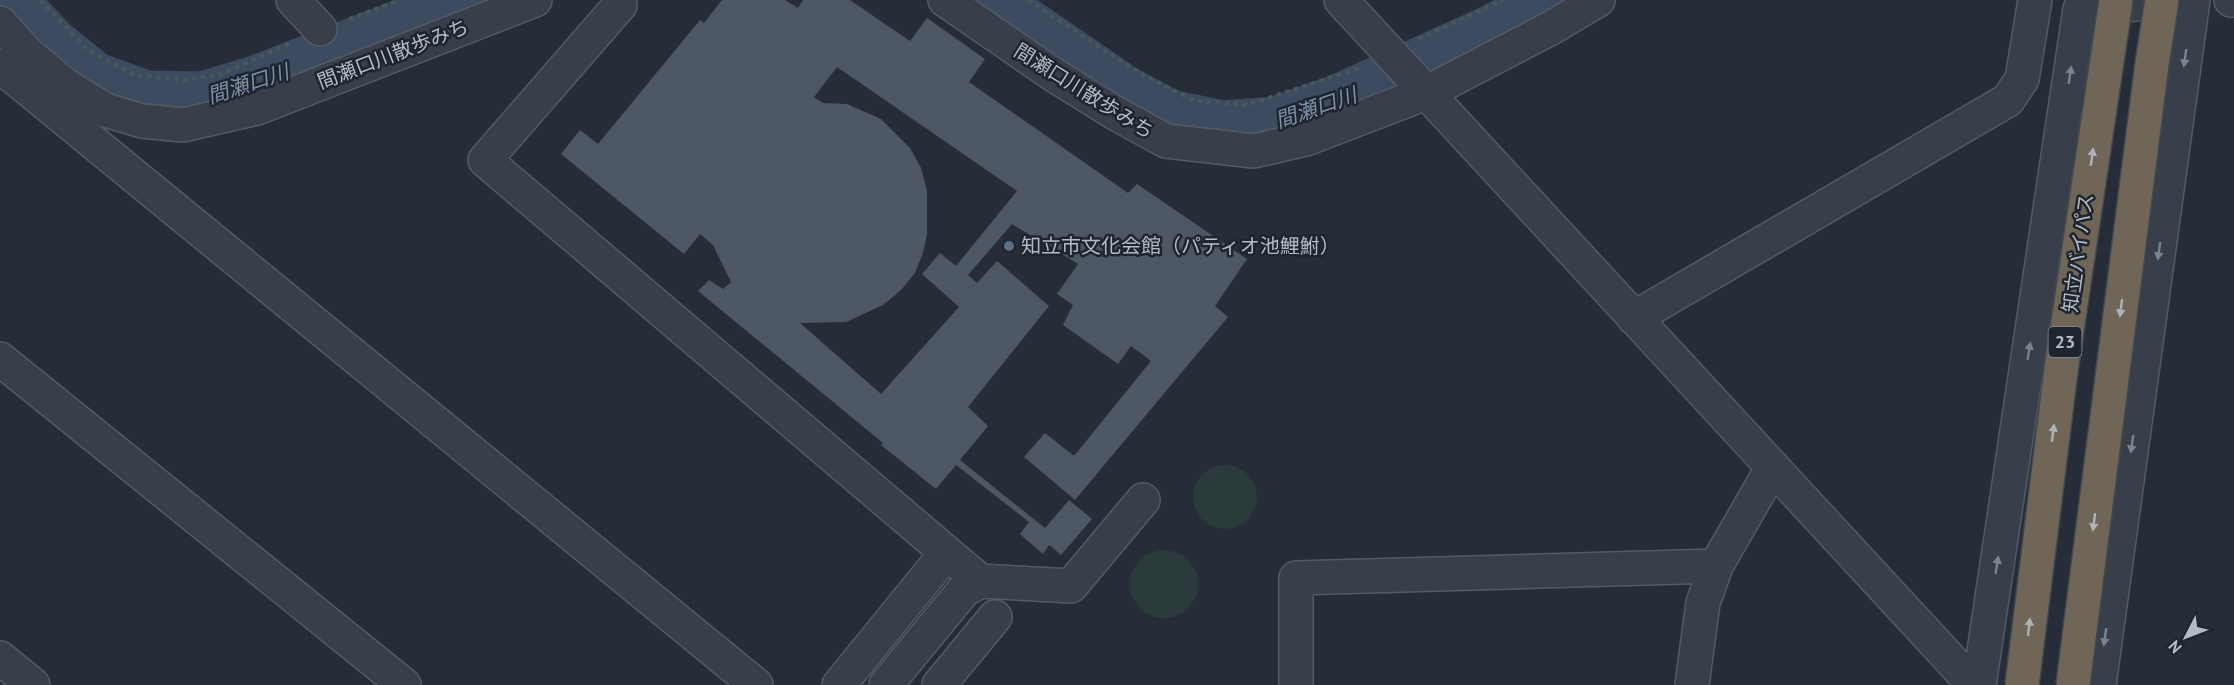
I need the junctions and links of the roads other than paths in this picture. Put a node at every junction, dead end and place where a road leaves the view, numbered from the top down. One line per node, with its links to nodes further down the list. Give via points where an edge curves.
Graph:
1 (293, 0): 14 (street)
2 (535, 0): 13 (street, 間瀬口川散歩みち, via 257,108 183,125 142,121 105,110 65,85 28,54)
3 (945, 0): 16 (street, 間瀬口川散歩みち, via 1054,75 1166,141 1254,151 1305,139)
4 (1341, 0): 16 (street)
5 (1598, 0): 16 (street, 間瀬口川散歩みち)
6 (2035, 0): 17 (street, via 2022,79 2008,100)
7 (2116, 0): 36 (highway, 知立バイパス / 23, one-way to 7, bridge, via 2061,370)
8 (2162, 0): 37 (highway, one-way to 37, bridge)
9 (2175, 0): 12 (street)
10 (2193, 0): 38 (street, one-way to 38)
11 (620, 5): 23 (street, via 485,160)
12 (2073, 5): 35 (street, one-way to 12)
13 (0, 23)
14 (320, 29)
15 (0, 66): 28 (street)
16 (1425, 92): 17 (street)
17 (1634, 318): 19 (street)
18 (0, 359): 27 (street)
19 (1773, 468): 21 (street); 34 (street)
20 (1143, 500): 23 (street, via 1071,586)
21 (1716, 566): 32 (street, via 1296,578); 33 (street, via 1703,603)
22 (936, 567): 29 (street)
23 (972, 586): 30 (street)
24 (995, 616): 31 (street)
25 (0, 658): 26 (street)
26 (33, 685)
27 (404, 685)
28 (756, 685)
29 (839, 685)
30 (886, 685)
31 (939, 685)
32 (1296, 685)
33 (1692, 685)
34 (1974, 685)
35 (1979, 685)
36 (2022, 685)
37 (2073, 685)
38 (2099, 685)

